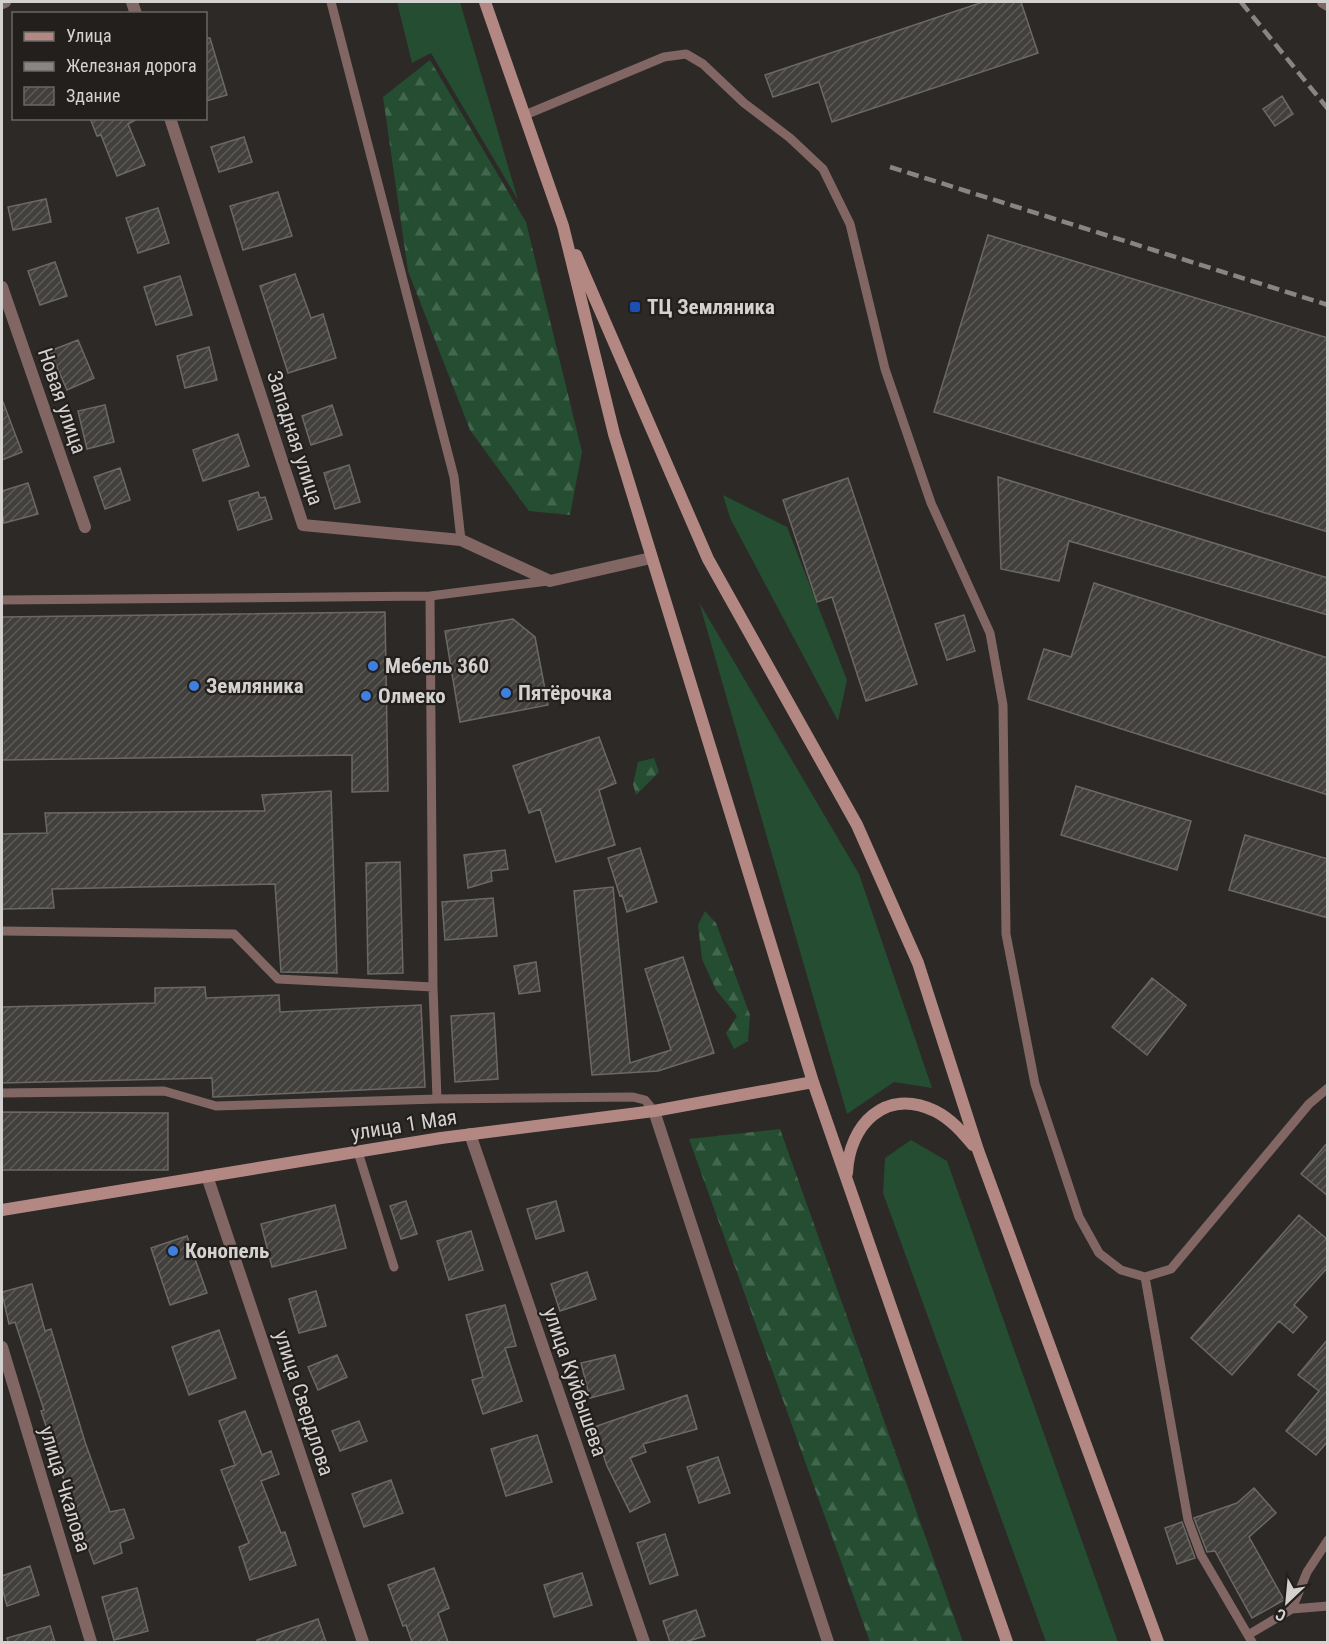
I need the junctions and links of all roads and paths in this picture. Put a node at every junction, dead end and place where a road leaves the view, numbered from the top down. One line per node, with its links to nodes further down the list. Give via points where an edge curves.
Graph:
1 (331, 2): 10 (lane, via 454,477)
2 (485, 2): 5 (main road)
3 (1323, 2): 4 (street)
4 (1328, 5)
5 (525, 115): 7 (main road); 29 (lane, via 664,57 686,54 703,64 823,169 850,224 885,369 931,503 990,633 1003,705 1006,934 1035,1084 1079,1217 1099,1253 1120,1270)
6 (171, 120): 10 (street, Западная улица, via 303,525)
7 (563, 226): 11 (main road, via 614,434); 23 (main road, via 708,559 857,825 918,963)
8 (2, 287): 9 (street, Новая улица)
9 (85, 527)
10 (461, 540): 12 (street, Западная улица)
11 (651, 558): 12 (street); 17 (main road)
12 (550, 581): 13 (lane)
13 (430, 596): 14 (lane); 16 (lane)
14 (2, 600)
15 (2, 931): 16 (lane, via 234,934 278,979)
16 (433, 987): 20 (lane)
17 (813, 1082): 21 (main road, улица 1 Мая); 26 (main road)
18 (1328, 1088): 29 (lane, via 1309,1104 1171,1269)
19 (2, 1093): 20 (lane, via 164,1091 216,1106)
20 (437, 1099): 21 (lane, via 633,1097 645,1100)
21 (654, 1111): 22 (main road, улица 1 Мая); 38 (street)
22 (470, 1134): 24 (main road, улица 1 Мая); 37 (street, улица Куйбышева)
23 (978, 1150): 26 (main road, via 957,1126 935,1111 910,1103 888,1106 867,1119 855,1137 848,1155); 40 (main road)
24 (358, 1152): 25 (main road, улица 1 Мая); 28 (lane)
25 (207, 1176): 27 (main road, улица 1 Мая); 36 (street, улица Свердлова)
26 (847, 1179): 39 (main road)
27 (2, 1209)
28 (394, 1268)
29 (1145, 1276): 34 (lane, via 1188,1520 1201,1555)
30 (2, 1347): 35 (street, улица Чкалова)
31 (1328, 1540): 33 (lane, via 1307,1572)
32 (1328, 1606): 33 (lane)
33 (1292, 1609): 34 (lane)
34 (1250, 1639)
35 (92, 1642)
36 (363, 1642)
37 (644, 1642)
38 (828, 1642)
39 (1007, 1642)
40 (1158, 1642)

